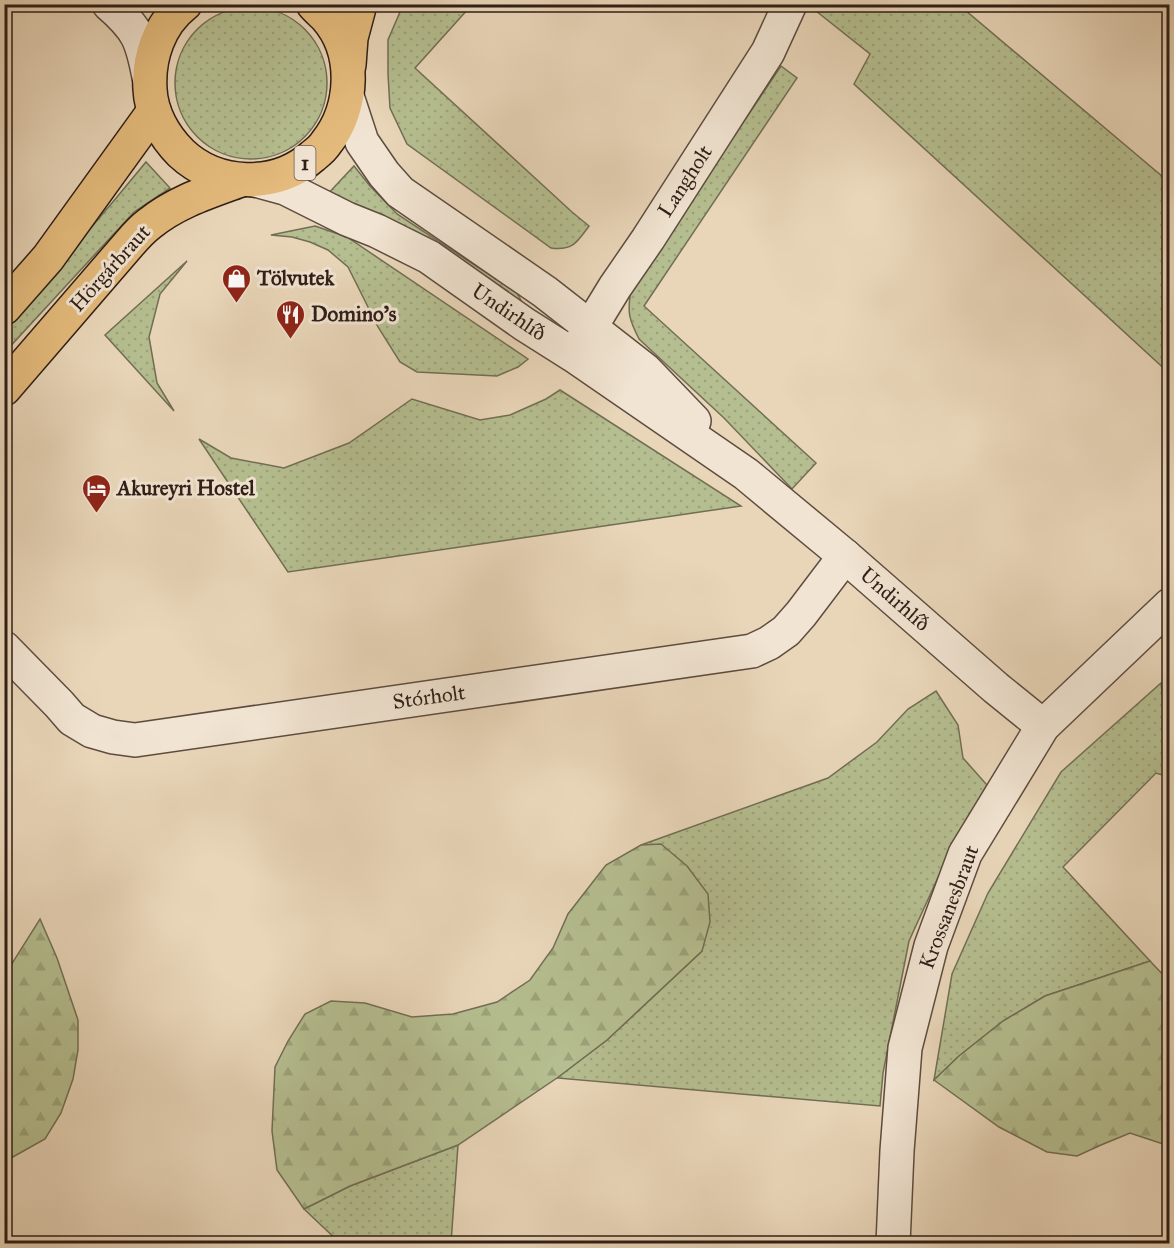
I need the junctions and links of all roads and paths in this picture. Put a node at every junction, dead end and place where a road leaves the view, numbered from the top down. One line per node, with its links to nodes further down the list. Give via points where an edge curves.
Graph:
1 (109, 4): 6 (street, via 138,36)
2 (185, 4): 6 (highway, Hörgárbraut / 1, via 164,28 153,52)
3 (313, 4): 7 (highway, via 341,42)
4 (360, 4): 7 (highway, Hörgárbraut / 1, via 351,38)
5 (790, 4): 11 (street, Langholt, via 768,52)
6 (149, 77): 8 (highway, Hörgárbraut / 1)
7 (348, 83): 9 (highway, Hörgárbraut / 1, via 340,122 326,144 306,162 282,175); 11 (street, Undirhlíð, via 362,142 400,192 545,292)
8 (154, 111): 9 (highway, Hörgárbraut / 1, via 167,137 187,159 221,176); 10 (highway, via 48,258)
9 (248, 180): 11 (street, Undirhlíð, via 285,188 377,231 429,257 524,324); 12 (highway, Hörgárbraut / 1, via 191,198 147,225)
10 (4, 308)
11 (581, 342): 13 (street, Undirhlíð)
12 (4, 390)
13 (845, 556): 15 (street, Stórholt, via 786,631 752,651 135,740 92,730 72,719); 16 (street, Undirhlíð)
14 (1170, 604): 16 (street, Krossanesbraut)
15 (5, 649)
16 (1043, 726): 17 (street, Krossanesbraut, via 965,854 930,946 905,1048)
17 (893, 1244)

